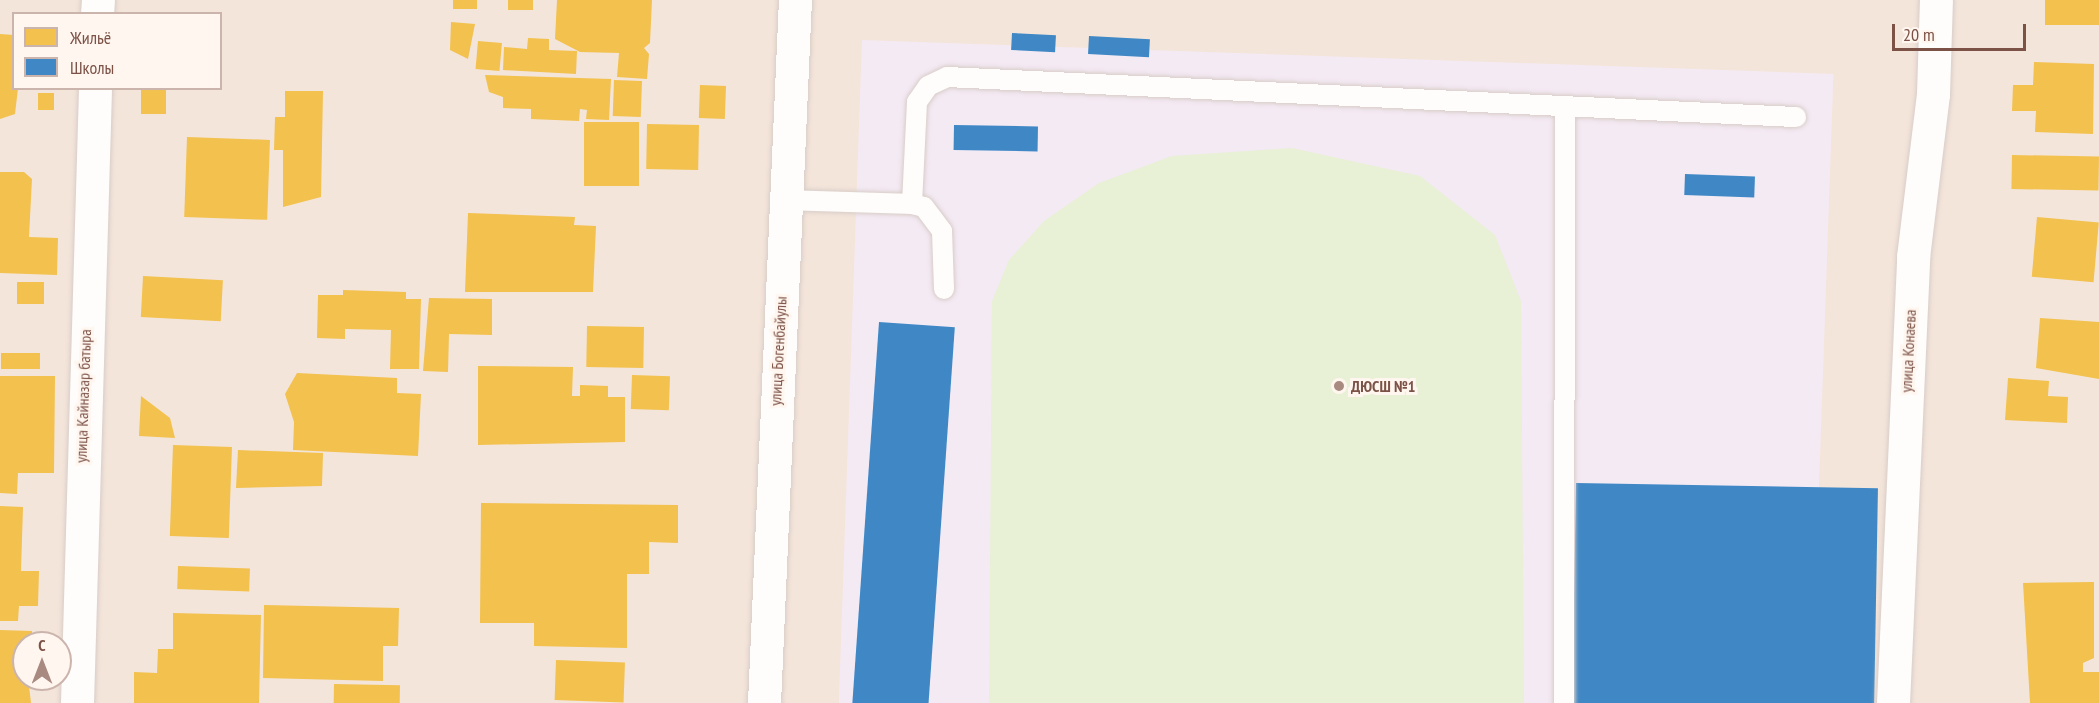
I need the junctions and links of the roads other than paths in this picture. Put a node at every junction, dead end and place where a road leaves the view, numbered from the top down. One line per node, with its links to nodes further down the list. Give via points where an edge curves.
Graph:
1 (795, 0): 6 (street, улица Богенбайулы)
2 (1936, 0): 12 (street, улица Конаева, via 1933,94 1913,257)
3 (95, 90): 9 (street, улица Кайназар батыра)
4 (1565, 107): 5 (lane); 7 (lane, via 947,77 928,86 917,102); 11 (lane)
5 (1796, 117)
6 (785, 200): 7 (lane); 10 (street, улица Богенбайулы)
7 (912, 204): 8 (lane, via 924,207 942,231)
8 (944, 289)
9 (77, 703)
10 (764, 703)
11 (1564, 703)
12 (1893, 703)

